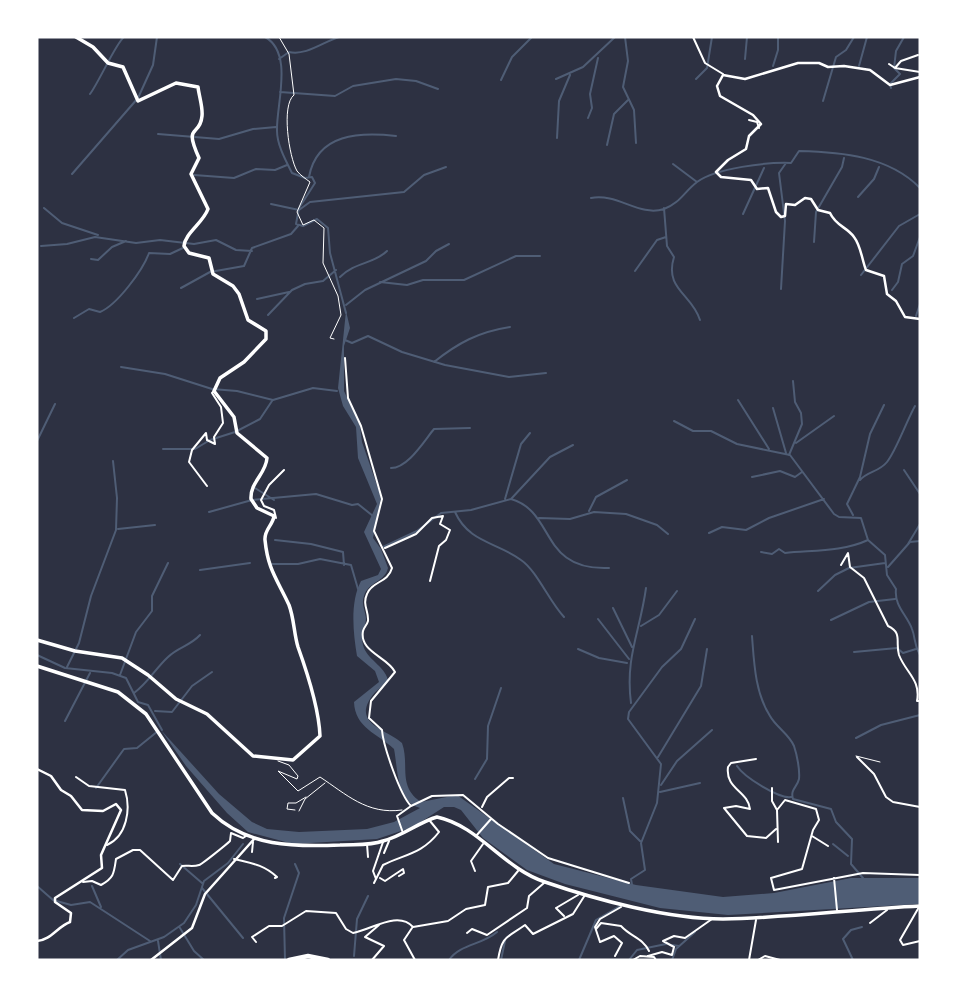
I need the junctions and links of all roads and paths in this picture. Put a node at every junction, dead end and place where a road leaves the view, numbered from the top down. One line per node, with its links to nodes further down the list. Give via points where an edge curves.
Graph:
1 (76, 37): 14 (main road, via 108,63 123,67 138,101 180,82 198,87 202,119 192,131 191,141 200,158 191,174 208,209 184,246 189,253 209,258 213,274 235,289 248,320 263,328 267,336 244,362 220,378)
2 (279, 37): 12 (path, via 292,65 290,89 294,95 287,105 289,151 297,170 310,182 297,212 303,225 314,220 324,228 323,263 341,315 331,332)
3 (693, 37): 7 (street, via 705,63)
4 (918, 55): 6 (street)
5 (889, 64): 6 (street)
6 (894, 68): 8 (street)
7 (723, 75): 8 (street, via 745,79 819,63 828,68 870,70 890,85); 10 (street, via 717,86 720,96 755,117)
8 (920, 75)
9 (749, 120): 10 (street)
10 (759, 128): 11 (street, via 749,136 746,149 724,162 717,175 751,180 757,189 768,188 781,217 786,204 811,199 858,242 866,270 884,276 887,294 905,317)
11 (920, 319)
12 (334, 339)
13 (345, 358): 18 (street, via 348,398 381,491 383,505 374,529)
14 (214, 391): 16 (street, via 223,423 215,444 207,440 206,433 192,450 189,464); 17 (main road, via 234,417 237,433 267,458 251,497 254,505)
15 (284, 470): 17 (street, via 261,500 274,510)
16 (207, 486)
17 (275, 518): 25 (main road, via 266,533 268,565 290,608 320,734 296,759)
18 (384, 547): 20 (street, via 443,516 440,524 450,530 439,546); 34 (street, via 391,572 366,595 368,621 363,631 369,648 395,672 369,709 371,721 383,731 382,741 400,791)
19 (841, 565): 23 (street, via 848,554 850,567 864,578 888,626 895,630 899,655 916,678)
20 (430, 580)
21 (37, 640): 25 (main road, via 122,658 171,696 208,715 253,755)
22 (37, 666): 46 (main road, via 118,692 146,713 212,813)
23 (920, 701)
24 (857, 757): 27 (lane); 35 (street, via 874,774 886,797)
25 (277, 759): 31 (lane, via 298,776 278,771 298,791 320,777)
26 (756, 759): 43 (street, via 731,763 728,768 731,784 748,799 750,809 724,809 747,836 766,838)
27 (880, 762)
28 (37, 769): 54 (street, via 51,776 85,811 118,805 120,815)
29 (76, 777): 54 (street, via 89,786 125,790 128,816)
30 (513, 778): 36 (street, via 488,795)
31 (325, 781): 33 (lane); 38 (lane, via 369,808 388,813)
32 (772, 788): 39 (street)
33 (308, 796): 37 (lane, via 288,803 287,809); 40 (lane)
34 (412, 806): 36 (street, via 456,793); 38 (street)
35 (920, 807)
36 (481, 808): 41 (street)
37 (295, 810)
38 (404, 810): 44 (street, via 397,816)
39 (777, 810): 43 (street); 47 (street, via 787,799 813,806 820,818)
40 (299, 811)
41 (491, 819): 45 (street); 69 (street, via 553,861)
42 (430, 820): 44 (main road); 45 (main road, via 441,817); 66 (street, via 439,832 411,856 383,865)
43 (776, 828): 51 (street)
44 (404, 834): 49 (main road)
45 (476, 835): 53 (main road)
46 (246, 836): 48 (main road); 67 (street, via 231,833 230,841 197,866 182,866 171,880 140,850 133,850 116,859 110,880 101,885)
47 (812, 836): 55 (street); 65 (street, via 801,871 773,877 771,888)
48 (254, 839): 52 (main road, via 292,847); 56 (street); 59 (street)
49 (389, 839): 50 (main road); 57 (street)
50 (384, 841): 52 (main road); 66 (street, via 373,871)
51 (778, 842)
52 (367, 844): 58 (street)
53 (483, 844): 60 (main road); 61 (street, via 471,861)
54 (107, 845): 67 (street, via 101,855 102,868)
55 (828, 846)
56 (252, 852)
57 (384, 853)
58 (368, 857)
59 (234, 859): 64 (street, via 268,869); 89 (street, via 205,894 192,928)
60 (518, 869): 68 (main road); 80 (street, via 508,883 488,887 485,905 435,925)
61 (475, 871)
62 (920, 875): 65 (street, via 863,873)
63 (399, 876): 66 (street, via 403,869 385,881)
64 (275, 878)
65 (834, 878): 74 (street)
66 (377, 880)
67 (83, 882): 84 (street, via 54,900 71,914 70,922)
68 (545, 882): 70 (main road); 82 (street, via 530,896 527,908 501,927 487,935 476,930)
69 (629, 883)
70 (583, 893): 71 (main road); 75 (street, via 556,908); 94 (street, via 572,915 533,934 525,925 508,933)
71 (625, 904): 77 (main road); 81 (street, via 597,922)
72 (920, 906): 73 (main road); 83 (street, via 900,940 903,945)
73 (891, 907): 74 (main road); 78 (street)
74 (837, 909): 76 (main road)
75 (564, 916)
76 (756, 916): 77 (main road); 99 (street)
77 (712, 918): 88 (street, via 685,938 674,936 663,942 674,947 672,955 662,951)
78 (870, 923)
79 (379, 924): 80 (street, via 406,922); 85 (street, via 353,933 336,913 306,911 282,926 269,926 252,937); 92 (street, via 365,937 384,946)
80 (413, 927): 93 (street, via 404,940)
81 (595, 929): 86 (street, via 600,923 621,926); 87 (street, via 600,942 614,936 622,943)
82 (467, 933)
83 (920, 941)
84 (37, 942)
85 (256, 942)
86 (649, 951)
87 (615, 956)
88 (648, 956): 97 (street); 98 (street)
89 (150, 960)
90 (289, 960): 91 (highway, via 308,956)
91 (328, 960)
92 (372, 960)
93 (415, 960)
94 (498, 960)
95 (514, 960): 96 (street)
96 (523, 960)
97 (633, 960)
98 (656, 960)
99 (749, 960)
100 (758, 960): 101 (street, via 765,956)
101 (780, 960)

